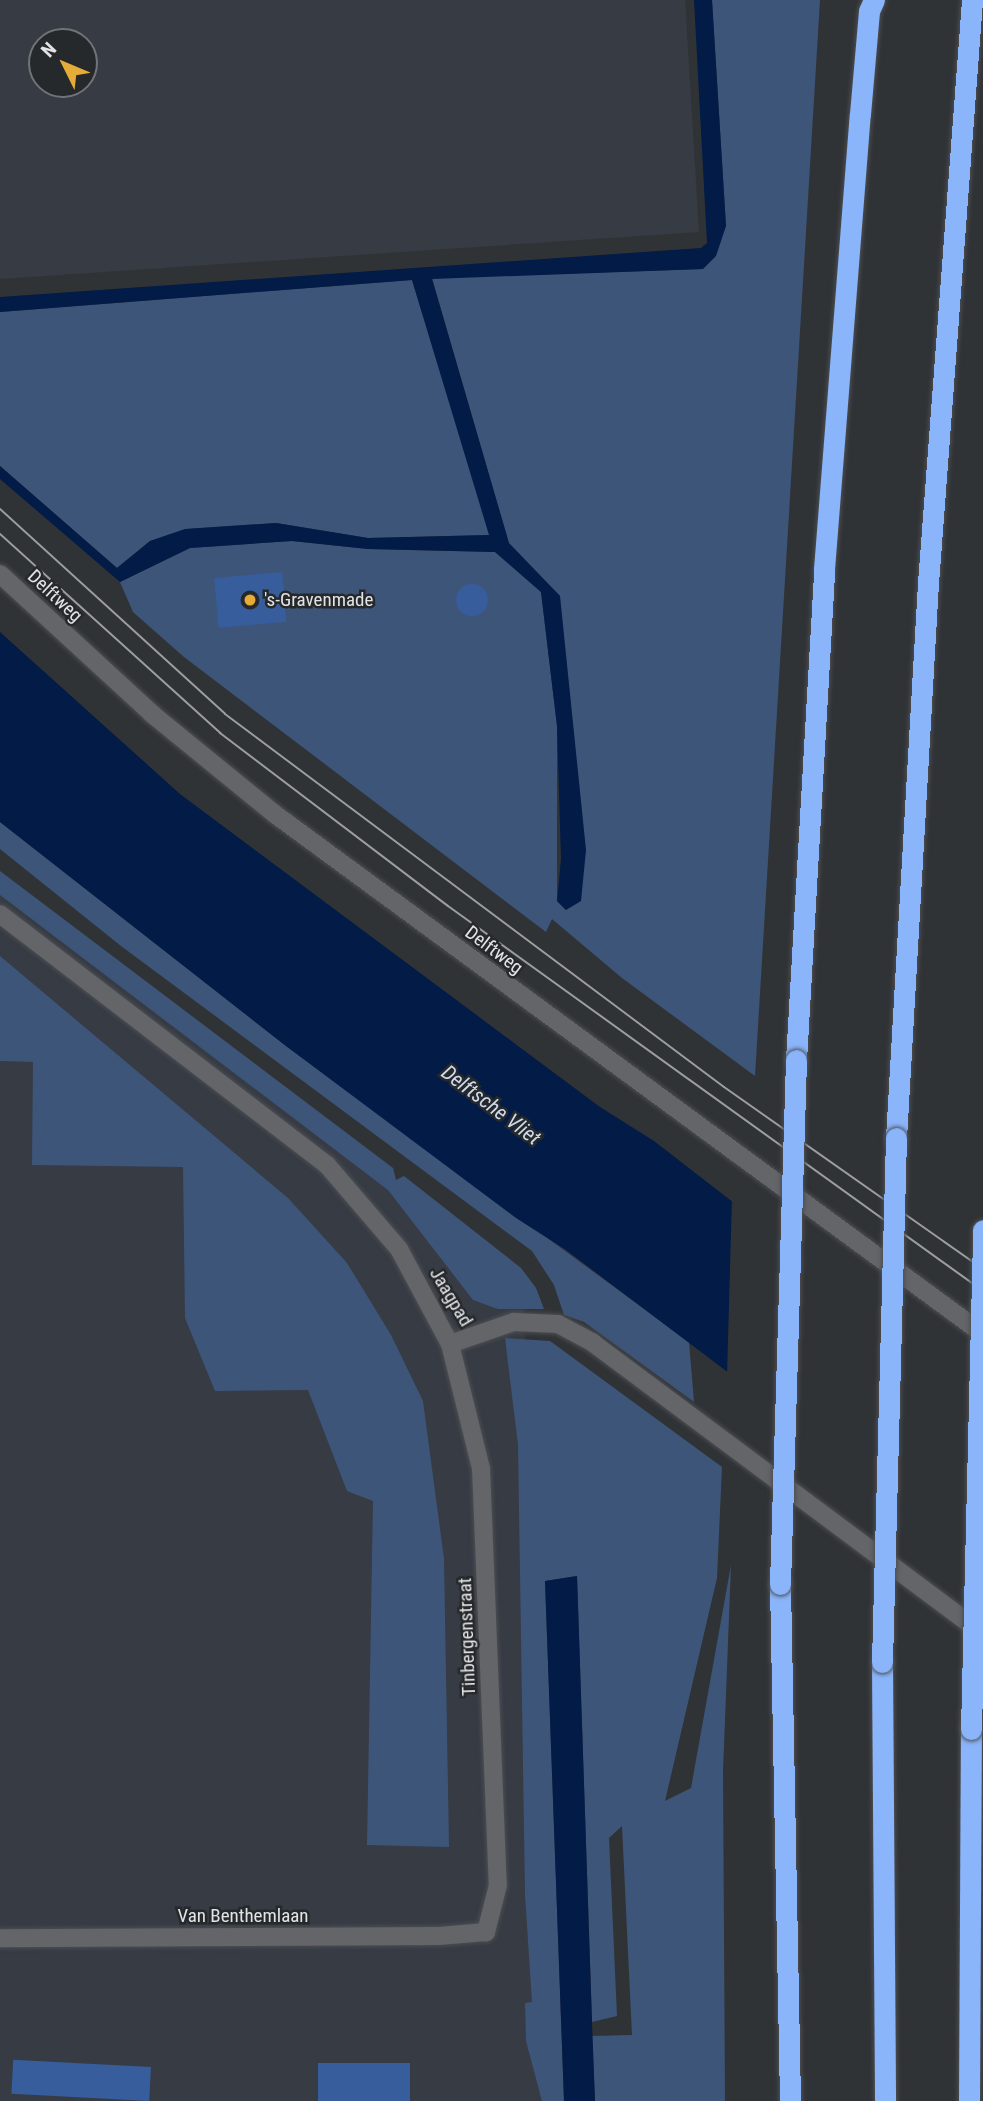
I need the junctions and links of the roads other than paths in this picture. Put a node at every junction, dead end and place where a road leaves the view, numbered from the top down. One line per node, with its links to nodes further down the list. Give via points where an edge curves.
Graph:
1 (972, 0): 12 (highway, bridge, via 928,583 896,1138 883,1662)
2 (869, 4): 11 (highway, bridge, via 824,569 796,1060 780,1584)
3 (0, 574): 6 (street, Delftweg, via 152,714 276,815)
4 (0, 914): 7 (street, Jaagpad, via 327,1165 399,1250)
5 (983, 1230): 13 (highway, bridge, via 971,1729)
6 (983, 1335)
7 (450, 1344): 8 (street, Jaagpad, via 514,1322 558,1324 593,1343); 9 (street, Tinbergenstraat, via 481,1468 498,1885)
8 (983, 1634)
9 (486, 1932): 10 (street, Van Benthemlaan)
10 (0, 1938)
11 (790, 2101)
12 (885, 2101)
13 (969, 2101)

